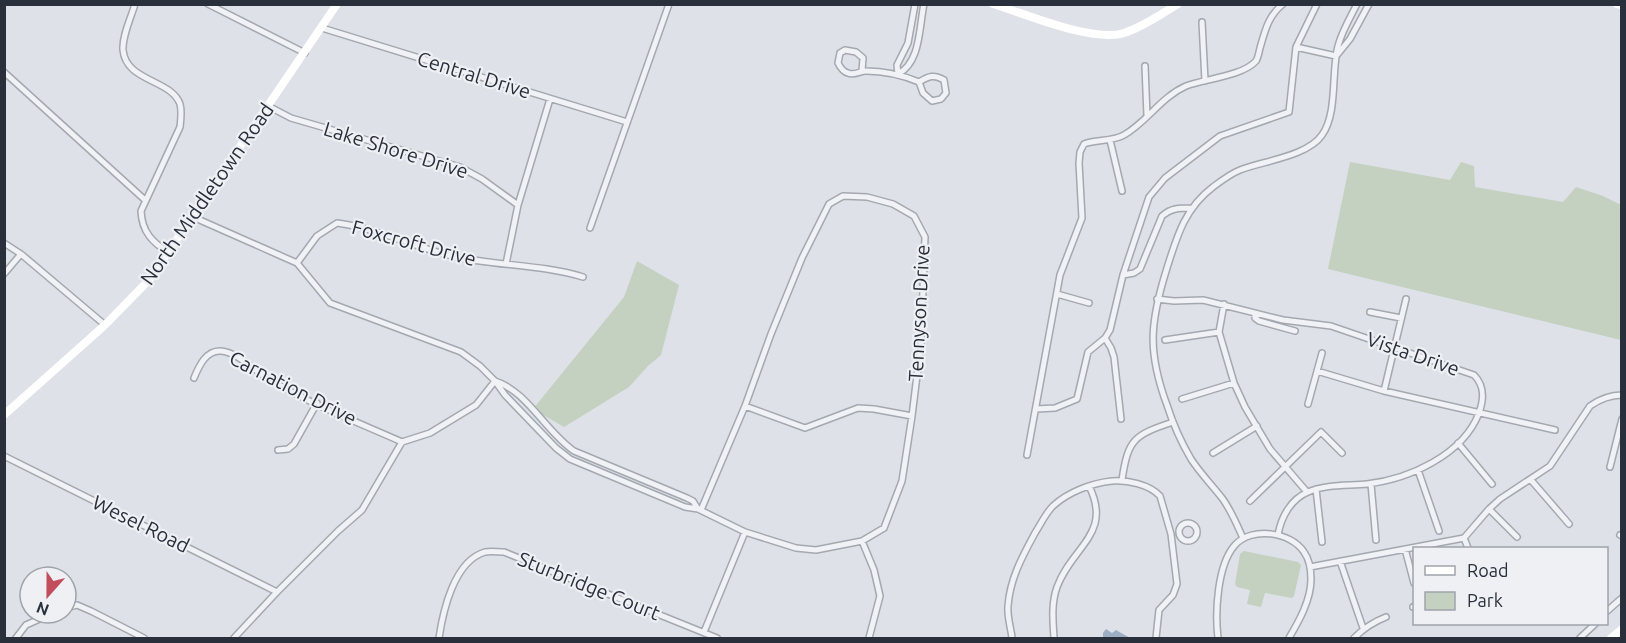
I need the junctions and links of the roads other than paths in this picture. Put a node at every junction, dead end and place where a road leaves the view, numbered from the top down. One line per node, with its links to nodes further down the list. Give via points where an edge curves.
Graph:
1 (135, 4): 33 (street, via 124,38 127,63 137,74 173,93 181,113 180,127)
2 (208, 4): 19 (street)
3 (337, 4): 17 (street, North Middletown Road)
4 (669, 4): 30 (street)
5 (915, 4): 14 (street)
6 (924, 4): 15 (street)
7 (993, 4): 13 (street)
8 (1178, 4): 13 (street, via 1125,33 1107,37)
9 (1283, 4): 25 (street, via 1269,19 1257,60 1238,71)
10 (1317, 4): 18 (street)
11 (1357, 4): 20 (street, via 1341,34)
12 (1369, 4): 20 (street)
13 (1010, 7)
14 (913, 13): 15 (street); 24 (street, via 908,43 897,65)
15 (921, 15): 24 (street, via 916,50 907,70)
16 (1202, 22): 25 (street)
17 (321, 28): 19 (street, North Middletown Road); 27 (street, Central Drive)
18 (1296, 47): 20 (street); 44 (street, via 1289,112 1220,136 1165,178 1149,197)
19 (305, 53): 28 (street, North Middletown Road)
20 (1336, 56): 35 (street, via 1330,113 1322,135 1310,146 1238,171 1205,193)
21 (1145, 66): 29 (street)
22 (862, 71): 22 (street, via 862,58 856,52 840,53 838,63 846,73); 24 (street)
23 (4, 72): 33 (street)
24 (898, 74): 26 (street)
25 (1204, 81): 29 (street, via 1169,96)
26 (919, 82): 26 (street, via 922,93 932,101 946,93 944,80 938,76)
27 (550, 99): 30 (street, Central Drive); 34 (street)
28 (268, 106): 34 (street, Lake Shore Drive, via 291,118 460,166); 36 (street, North Middletown Road)
29 (1146, 116): 31 (street, via 1126,134)
30 (627, 122): 37 (street)
31 (1110, 140): 32 (street); 46 (street, via 1084,144 1080,152 1082,218 1060,275)
32 (1122, 191)
33 (145, 200): 39 (street, via 141,223 154,244)
34 (518, 205): 42 (street)
35 (1192, 208): 44 (street, via 1179,208 1162,216 1140,269); 47 (street, via 1182,223)
36 (193, 217): 39 (street, North Middletown Road); 41 (street, Tennyson Drive)
37 (590, 228)
38 (4, 243): 40 (street)
39 (169, 253): 54 (street, North Middletown Road)
40 (21, 254): 43 (street); 54 (street)
41 (297, 263): 42 (street, Foxcroft Drive, via 317,236 338,223 356,225 448,255); 63 (street, Tennyson Drive, via 330,303 461,352)
42 (506, 264): 45 (street, Foxcroft Drive, via 548,268)
43 (4, 274)
44 (1123, 275): 57 (street)
45 (583, 277)
46 (1057, 294): 49 (street); 71 (street)
47 (1157, 298): 50 (street, Vista Drive); 77 (street, via 1152,341 1154,363)
48 (1406, 298): 53 (street)
49 (1089, 303)
50 (1224, 304): 52 (street, Vista Drive); 56 (street)
51 (1370, 312): 53 (street)
52 (1255, 313): 55 (street, via 1259,321); 59 (street, Vista Drive, via 1331,326)
53 (1401, 318): 59 (street)
54 (105, 325): 73 (street, North Middletown Road)
55 (1295, 331)
56 (1219, 332): 58 (street); 64 (street)
57 (1105, 338): 71 (street, via 1088,352 1077,399 1055,408); 75 (street, via 1114,357)
58 (1166, 340)
59 (1395, 347): 65 (street); 72 (street, Vista Drive, via 1474,375 1483,391)
60 (1322, 353): 61 (street)
61 (1317, 371): 65 (street); 69 (street)
62 (194, 378): 68 (street, Carnation Drive, via 205,357 223,351)
63 (495, 381): 80 (street, via 476,405 430,433); 99 (street, Tennyson Drive, via 512,389 574,451 687,498); 99 (street, Tennyson Drive, via 570,459)
64 (1234, 383): 67 (street); 78 (street)
65 (1384, 391): 72 (street)
66 (1622, 394): 91 (street, via 1613,394 1590,406 1550,466)
67 (1182, 399)
68 (317, 403): 80 (street, Carnation Drive); 82 (street, via 294,444)
69 (1308, 404)
70 (744, 406): 74 (street, via 805,428 858,408); 74 (street, Tennyson Drive, via 802,258 829,204 843,196 867,197 893,204 914,216 925,237 921,343); 99 (street, Tennyson Drive)
71 (1036, 409): 85 (street)
72 (1479, 413): 79 (street); 81 (street)
73 (4, 415)
74 (912, 417): 110 (street, Tennyson Drive, via 902,481 884,528)
75 (1121, 418)
76 (1622, 419): 87 (street)
77 (1173, 422): 90 (street, via 1137,437 1129,448); 107 (street, via 1192,461 1232,513)
78 (1257, 426): 83 (street); 88 (street)
79 (1555, 430)
80 (402, 442): 119 (street, via 362,510)
81 (1458, 443): 89 (street); 93 (street)
82 (278, 450)
83 (1213, 453)
84 (1342, 453): 88 (street, via 1321,432)
85 (1027, 455)
86 (4, 456): 119 (street, Wesel Road)
87 (1610, 467)
88 (1285, 468): 96 (street); 97 (street)
89 (1418, 470): 92 (street); 101 (street)
90 (1122, 480): 94 (street); 105 (street, via 1160,496)
91 (1532, 480): 98 (street); 100 (street)
92 (1371, 483): 95 (street); 109 (street)
93 (1492, 484)
94 (1089, 486): 137 (street, via 1053,507 1018,565 1010,586 1008,609); 138 (street, via 1098,516 1095,528 1058,585 1053,602)
95 (1316, 489): 96 (street); 111 (street)
96 (1306, 492): 104 (street, via 1285,514)
97 (1250, 501)
98 (1489, 509): 106 (street); 108 (street)
99 (699, 510): 102 (street, Tennyson Drive)
100 (1569, 524)
101 (1439, 531)
102 (745, 532): 110 (street, Tennyson Drive, via 816,550); 130 (street)
103 (1178, 534): 105 (street)
104 (1278, 535): 107 (street, via 1258,533); 117 (street, via 1305,553)
105 (1171, 537): 139 (street, via 1177,585 1160,610)
106 (1517, 537)
107 (1243, 538): 140 (street, via 1229,554 1222,573)
108 (1464, 538): 112 (street); 113 (street)
109 (1376, 540)
110 (861, 541): 136 (street, via 880,596)
111 (1322, 542)
112 (1416, 547)
113 (1468, 547)
114 (1413, 548): 115 (street)
115 (1405, 549): 116 (street); 118 (street)
116 (1340, 561): 117 (street); 128 (street)
117 (1310, 567): 141 (street, via 1308,595)
118 (1413, 579)
119 (278, 592): 133 (street)
120 (1622, 598): 122 (street)
121 (1608, 601): 122 (street)
122 (1615, 603): 124 (street)
123 (78, 605): 132 (street)
124 (1608, 610)
125 (1386, 617): 128 (street)
126 (26, 625): 131 (street)
127 (1594, 625): 143 (street)
128 (1363, 628): 142 (street)
129 (1622, 628): 144 (street)
130 (704, 632): 134 (street, Sturbridge Court, via 504,552 486,552 462,568 443,613); 135 (street, Sturbridge Court)
131 (16, 639)
132 (144, 639)
133 (234, 639)
134 (439, 639)
135 (717, 639)
136 (869, 639)
137 (1012, 639)
138 (1054, 639)
139 (1156, 639)
140 (1218, 639)
141 (1289, 639)
142 (1354, 639)
143 (1580, 639)
144 (1611, 639)

